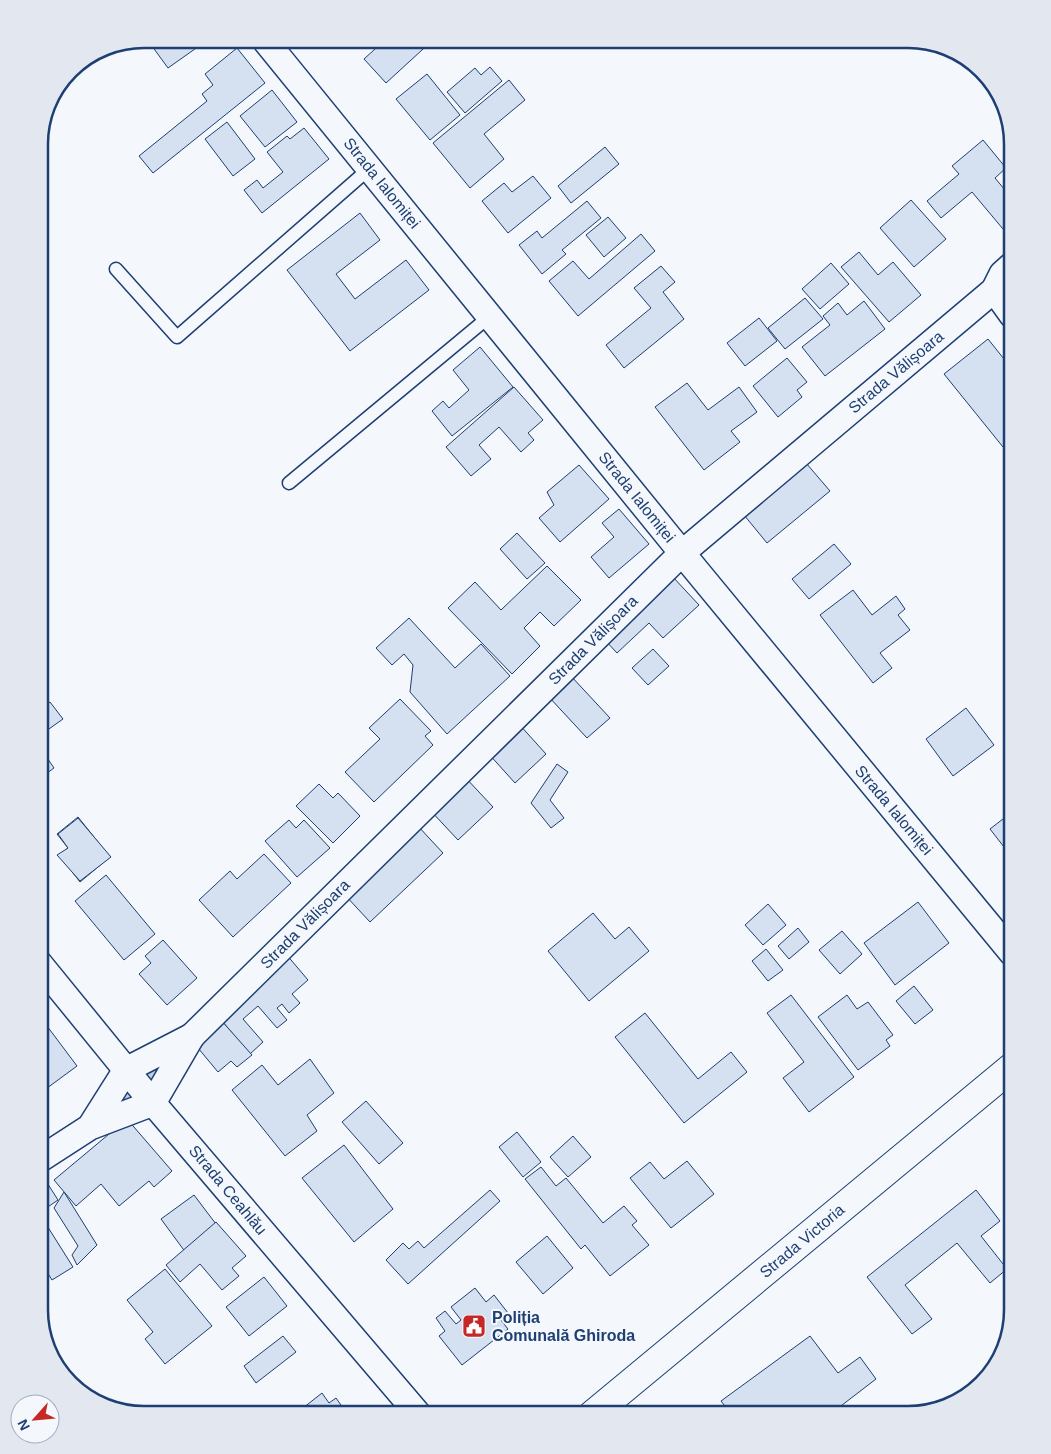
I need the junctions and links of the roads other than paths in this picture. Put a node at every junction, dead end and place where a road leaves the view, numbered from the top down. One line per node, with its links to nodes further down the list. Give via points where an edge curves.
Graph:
1 (271, 48): 2 (street, Strada Ialomiței)
2 (370, 168): 3 (lane, via 176,337); 7 (street, Strada Ialomiței)
3 (116, 269)
4 (1004, 272): 5 (street, Strada Vălișoara)
5 (994, 290): 6 (street); 9 (street, Strada Vălișoara)
6 (1004, 304)
7 (490, 316): 8 (lane); 9 (street, Strada Ialomiței)
8 (289, 483)
9 (682, 553): 10 (street, Strada Ialomiței); 12 (street, Strada Vălișoara)
10 (1004, 943)
11 (48, 974): 13 (street, Strada Ceahlău)
12 (192, 1036): 13 (street, Strada Vălișoara); 15 (street, Strada Vălișoara)
13 (128, 1073): 15 (street, Strada Ceahlău); 16 (street)
14 (1004, 1074): 19 (street, Strada Victoria)
15 (151, 1100): 16 (street); 18 (street, Strada Ceahlău)
16 (90, 1128): 17 (street)
17 (48, 1154)
18 (412, 1406)
19 (603, 1406)

